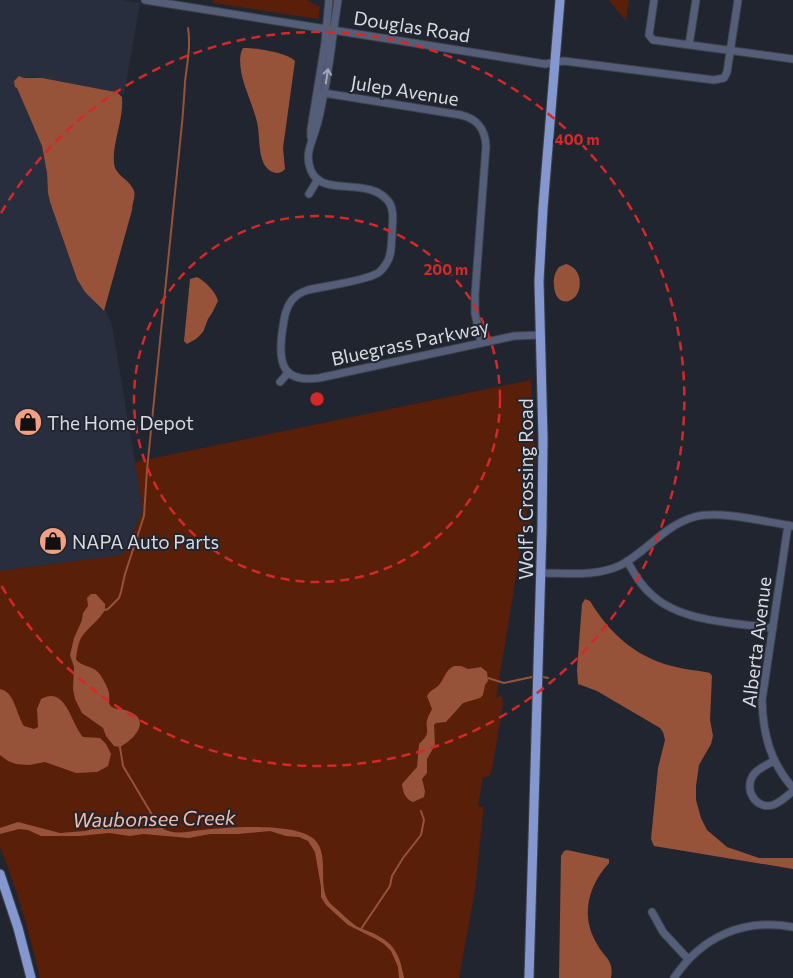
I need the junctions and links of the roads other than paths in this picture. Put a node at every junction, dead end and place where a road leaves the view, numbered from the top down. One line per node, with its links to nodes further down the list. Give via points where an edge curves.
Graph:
1 (145, 0): 8 (street, Douglas Road)
2 (330, 0): 8 (street)
3 (338, 0): 9 (street)
4 (560, 0): 13 (main road, Wolf's Crossing Road)
5 (654, 0): 10 (street, via 650,38)
6 (696, 0): 10 (street)
7 (738, 0): 11 (street)
8 (326, 29): 9 (street, Douglas Road); 15 (street)
9 (334, 31): 13 (street, Douglas Road, via 545,64); 14 (street, one-way to 9)
10 (689, 45): 11 (street)
11 (730, 51): 12 (street); 13 (street, Douglas Road, via 726,76 718,80)
12 (793, 59)
13 (555, 62): 18 (main road, Wolf's Crossing Road, via 540,254)
14 (324, 94): 15 (street); 19 (street, Julep Avenue, via 461,115 481,122 486,146 475,313)
15 (311, 140): 16 (street, via 309,164)
16 (318, 179): 17 (street); 20 (street, via 334,186 374,189 390,198 393,215 390,253 386,269 380,272 308,290 292,300 286,311 280,351)
17 (309, 194)
18 (540, 335): 19 (street, Bluegrass Parkway, via 514,336); 24 (main road, Wolf's Crossing Road, via 543,438)
19 (481, 343): 20 (street, Bluegrass Parkway, via 319,378 298,379)
20 (288, 373): 21 (street)
21 (280, 382)
22 (791, 526): 23 (street, via 719,515 695,517 674,525); 25 (street, Alberta Avenue)
23 (627, 561): 24 (street, via 595,573); 25 (street, via 650,594 674,610 697,617)
24 (541, 573): 33 (main road, Wolf's Crossing Road)
25 (772, 628): 26 (street, Alberta Avenue, via 762,700 763,724)
26 (774, 761): 27 (street, Alberta Avenue); 27 (street, Alberta Avenue, via 754,774 750,789 752,797 758,803 775,805)
27 (793, 790)
28 (0, 874): 32 (main road)
29 (652, 912): 31 (street, via 663,932)
30 (793, 927): 31 (street, via 774,924 730,931)
31 (688, 959): 34 (street)
32 (31, 978)
33 (529, 978)
34 (674, 978)

